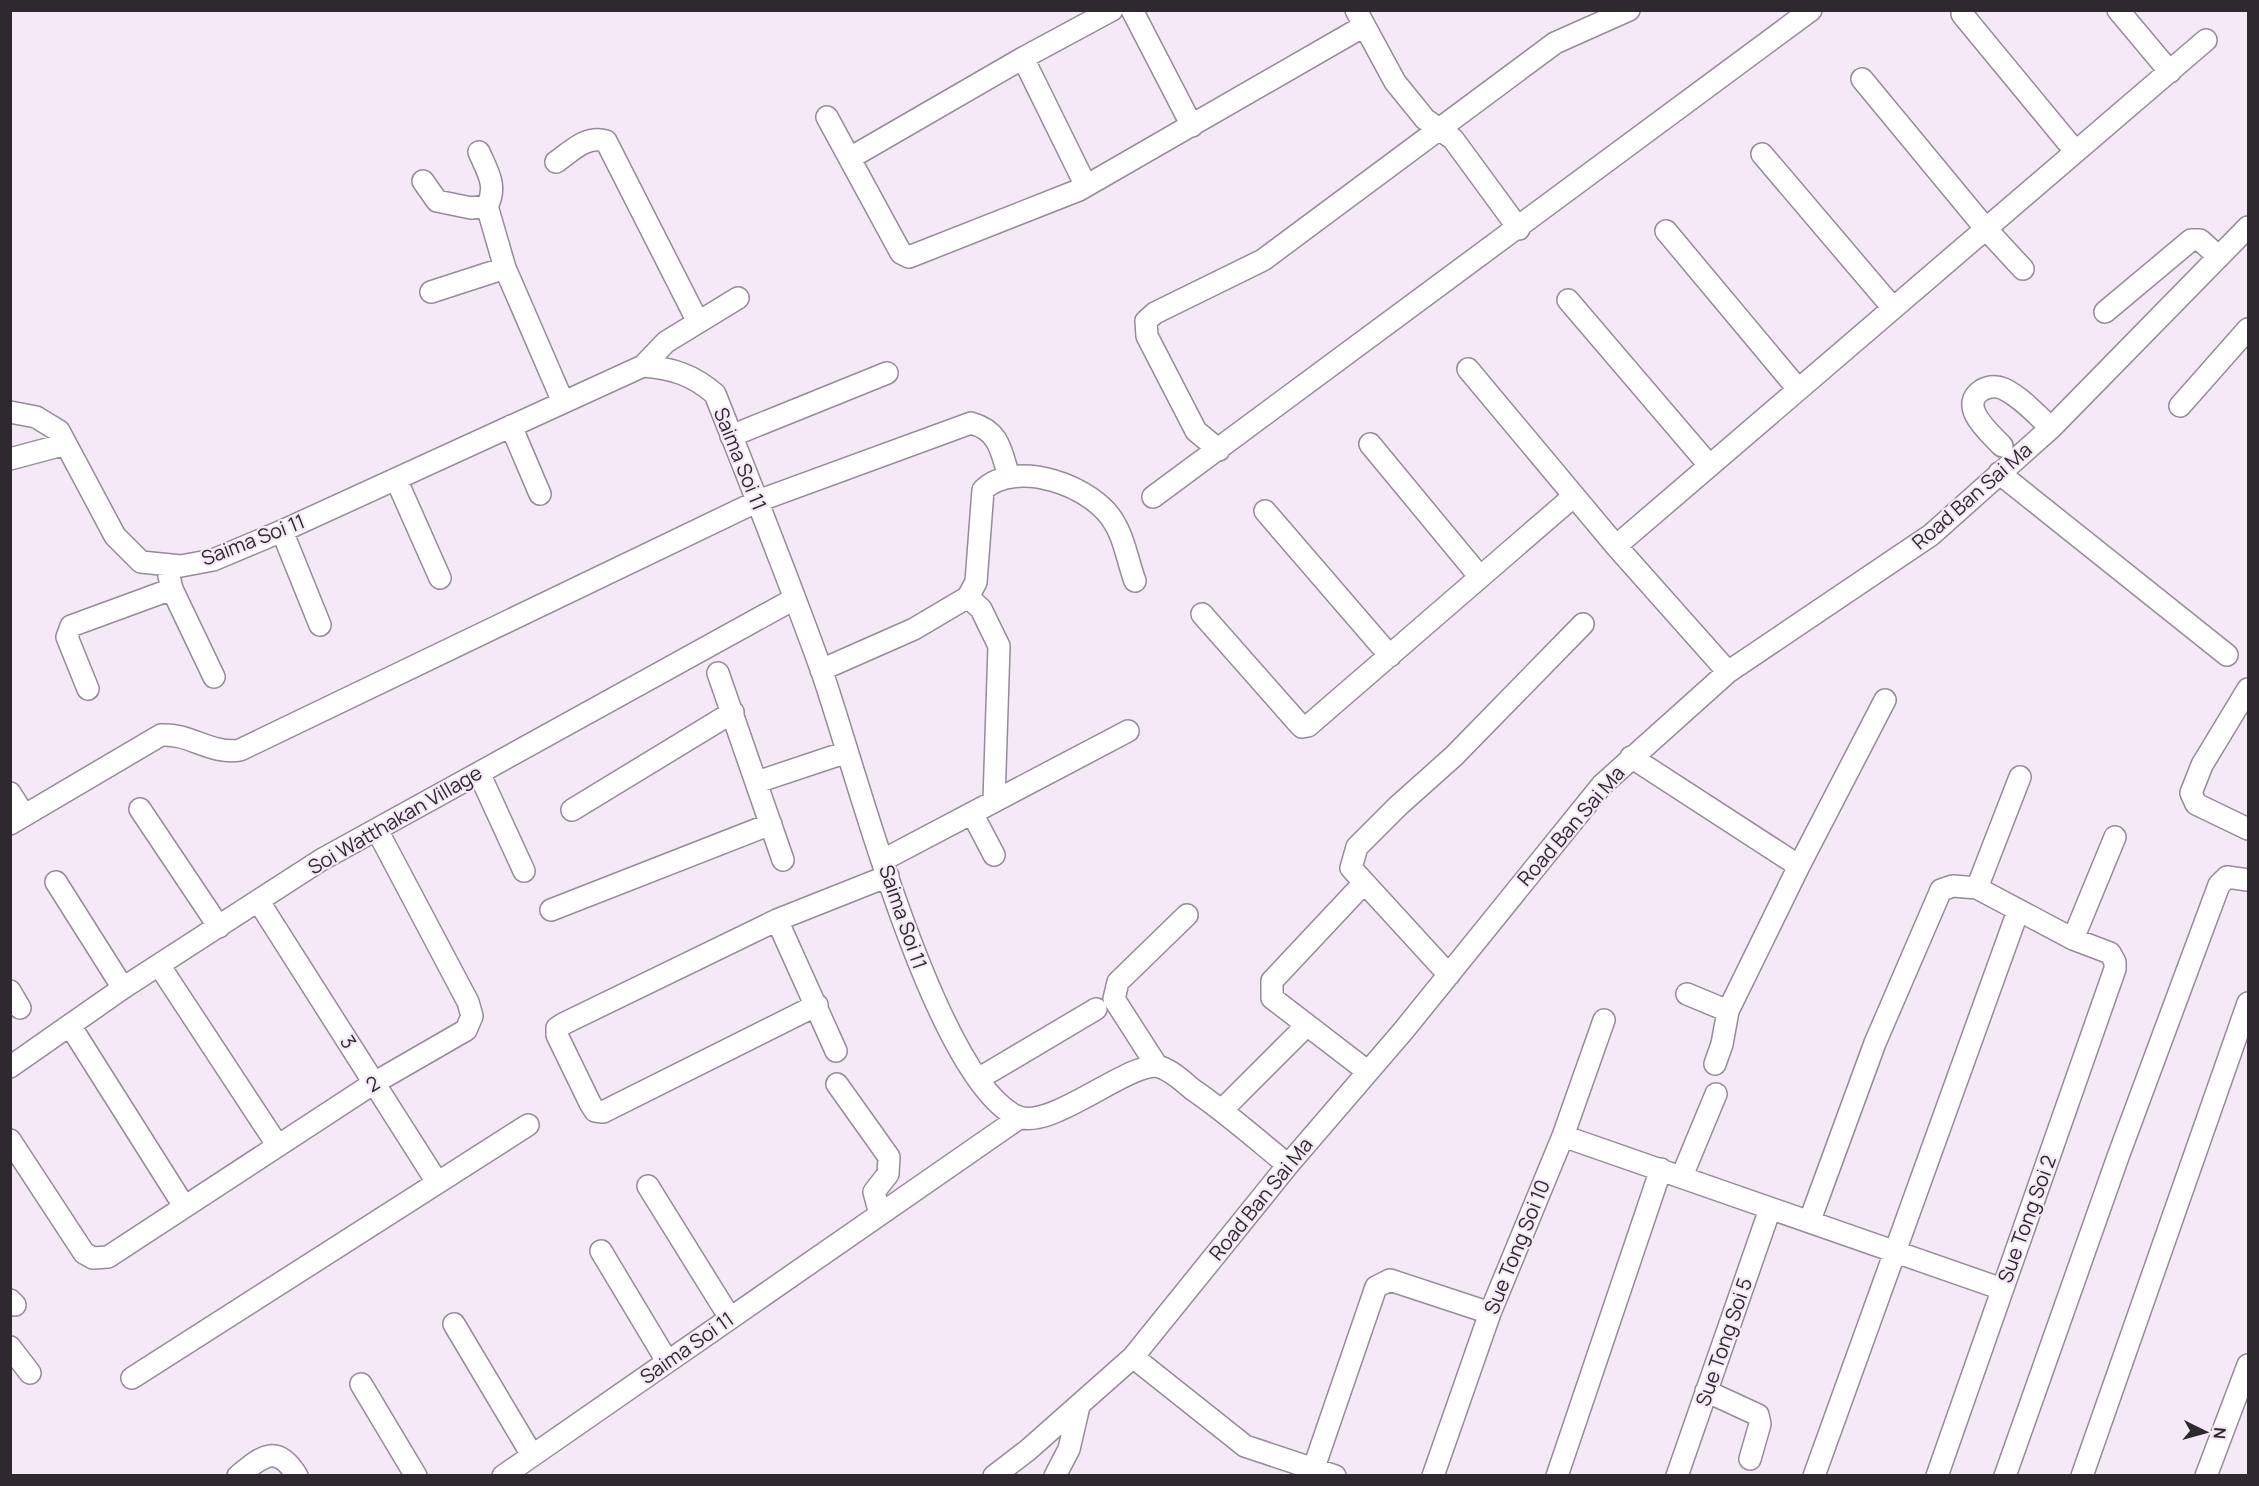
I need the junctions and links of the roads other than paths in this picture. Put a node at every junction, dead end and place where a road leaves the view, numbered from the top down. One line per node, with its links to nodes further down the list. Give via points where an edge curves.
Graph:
1 (1112, 10): 9 (street)
2 (1132, 10): 13 (street)
3 (1629, 10): 14 (street, via 1555,43)
4 (1811, 10): 24 (street)
5 (2118, 10): 10 (street)
6 (1962, 14): 15 (street)
7 (1360, 18): 13 (street); 14 (street, via 1395,82)
8 (2206, 40): 10 (street)
9 (1023, 58): 18 (street); 21 (street)
10 (2170, 72): 15 (street)
11 (1862, 79): 25 (street)
12 (827, 117): 18 (street)
13 (1192, 126): 21 (street)
14 (1437, 128): 24 (street, via 1453,140); 50 (street, via 1263,260 1146,321 1147,336 1196,431)
15 (2075, 151): 25 (street)
16 (479, 152): 22 (street, via 493,182)
17 (1762, 154): 33 (street)
18 (850, 158): 21 (street, via 901,252 909,257)
19 (556, 162): 35 (street, via 587,140 606,141)
20 (423, 181): 22 (street, via 437,201 471,208)
21 (1086, 186)
22 (487, 206): 28 (street)
23 (2248, 227): 27 (street, Road Ban Sai Ma)
24 (1519, 229): 50 (street)
25 (1986, 229): 29 (street); 33 (street)
26 (1666, 231): 40 (street)
27 (2218, 256): 34 (street, via 2200,240 2191,240); 45 (street, Road Ban Sai Ma)
28 (505, 268): 30 (street); 41 (street)
29 (2023, 269)
30 (430, 292)
31 (738, 298): 35 (street)
32 (1568, 300): 52 (street)
33 (1893, 308): 40 (street)
34 (2105, 312)
35 (698, 322): 37 (street, via 666,342)
36 (2248, 329): 42 (street)
37 (644, 366): 41 (street, Saima Soi 11); 46 (street, Saima Soi 11, via 678,371 701,382 715,394)
38 (1468, 369): 57 (street)
39 (887, 373): 46 (street)
40 (1798, 389): 52 (street)
41 (563, 402): 44 (street, Saima Soi 11)
42 (2180, 406)
43 (10, 412): 47 (street, Saima Soi 11, via 36,417 59,432)
44 (511, 426): 55 (street, Saima Soi 11); 56 (street)
45 (2051, 428): 49 (street, via 2003,388 1990,387 1973,401 1973,412); 53 (street, Road Ban Sai Ma)
46 (731, 436): 59 (street, Saima Soi 11)
47 (66, 444): 51 (street); 63 (street, Saima Soi 11, via 115,536 141,562)
48 (1370, 444): 64 (street)
49 (2002, 446)
50 (1219, 450): 58 (street)
51 (10, 459)
52 (1709, 465): 62 (street)
53 (1999, 473): 73 (street); 76 (street, Road Ban Sai Ma, via 1931,536)
54 (1009, 477): 59 (street, via 999,445 986,427 971,423); 66 (street, via 1066,483 1102,507 1116,524); 68 (street, via 992,481 983,490 976,582)
55 (396, 479): 61 (street, Saima Soi 11); 65 (street)
56 (540, 494)
57 (1574, 496): 62 (street); 64 (street)
58 (1153, 497)
59 (758, 501): 69 (street, Saima Soi 11); 94 (street, via 240,750 224,752 174,734 161,735)
60 (1265, 512): 74 (street)
61 (282, 531): 63 (street, Saima Soi 11, via 213,560); 72 (street)
62 (1617, 546): 76 (street)
63 (167, 565): 67 (street)
64 (1480, 577): 74 (street)
65 (440, 578)
66 (1134, 581)
67 (172, 589): 78 (street); 79 (street, via 71,626 67,638)
68 (968, 597): 75 (street, via 914,629); 90 (street, via 981,609 999,646)
69 (794, 599): 75 (street, Saima Soi 11); 86 (street, Soi Watthakan Village)
70 (1202, 614): 74 (street, via 1302,727)
71 (1583, 624): 106 (street, via 1454,756 1357,847 1351,868)
72 (320, 625)
73 (2227, 655)
74 (1390, 656)
75 (821, 670): 84 (street, Saima Soi 11)
76 (1728, 672): 85 (street, Road Ban Sai Ma)
77 (718, 673): 82 (street)
78 (214, 676)
79 (88, 689)
80 (2248, 689): 96 (street, via 2202,765 2191,793 2196,804)
81 (1885, 700): 101 (street)
82 (734, 712): 88 (street); 92 (street)
83 (1128, 731): 90 (street)
84 (847, 752): 88 (street); 102 (street, Saima Soi 11)
85 (1631, 758): 101 (street); 116 (street, Road Ban Sai Ma, via 1602,784)
86 (479, 773): 97 (street, Soi Watthakan Village); 103 (street)
87 (2020, 777): 107 (street)
88 (757, 782): 95 (street)
89 (10, 793): 94 (street)
90 (994, 801): 93 (street)
91 (140, 809): 113 (street)
92 (572, 810)
93 (972, 813): 99 (street); 102 (street)
94 (17, 819)
95 (771, 824): 100 (street); 109 (street)
96 (2248, 829)
97 (377, 830): 108 (street, Soi Watthakan Village, via 321,860); 132 (street, 2, via 472,1016 466,1030)
98 (2115, 837): 114 (street)
99 (994, 855)
100 (783, 860)
101 (1799, 866): 122 (street)
102 (886, 868): 112 (street); 131 (street, Saima Soi 11, via 931,994)
103 (524, 871)
104 (2248, 880): 180 (street, via 2227,877 2219,885)
105 (56, 882): 117 (street)
106 (1364, 883): 116 (street); 124 (street, via 1272,981 1272,998)
107 (1977, 888): 110 (street); 149 (street, via 1953,886 1937,895 1875,1043)
108 (259, 902): 113 (street, Soi Watthakan Village); 132 (street, 3)
109 (551, 910)
110 (2018, 911): 114 (street); 151 (street)
111 (1187, 915): 128 (street, via 1118,982 1115,991 1114,999)
112 (777, 921): 120 (street); 120 (street, via 563,1024 556,1035 590,1103 595,1111 603,1112)
113 (219, 927): 115 (street, Soi Watthakan Village)
114 (2073, 939): 152 (street, Sue Tong Soi 2, via 2110,953 2115,969)
115 (159, 965): 117 (street, Soi Watthakan Village); 140 (street)
116 (1449, 975): 130 (street, Road Ban Sai Ma)
117 (123, 988): 125 (street, Soi Watthakan Village)
118 (1687, 994): 122 (street)
119 (2248, 1003): 181 (street)
120 (817, 1005): 126 (street)
121 (1096, 1009): 131 (street)
122 (1728, 1011): 127 (street)
123 (1604, 1020): 138 (street, Sue Tong Soi 10)
124 (1307, 1025): 130 (street); 135 (street)
125 (71, 1027): 129 (street, Soi Watthakan Village); 146 (street)
126 (836, 1051)
127 (1715, 1064)
128 (1157, 1066): 135 (street); 136 (street, Saima Soi 11, via 1138,1071 1057,1111 1034,1119)
129 (10, 1067)
130 (1367, 1071): 141 (street, Road Ban Sai Ma)
131 (978, 1079): 136 (street, Saima Soi 11, via 1005,1109)
132 (374, 1083): 140 (street, 2); 144 (street, 3)
133 (837, 1084): 148 (street, via 889,1157 888,1174 874,1192)
134 (1716, 1094): 143 (street)
135 (1222, 1110): 141 (street)
136 (1019, 1118): 148 (street, Saima Soi 11)
137 (528, 1125): 144 (street)
138 (1563, 1136): 142 (street); 153 (street, Sue Tong Soi 10)
139 (10, 1140): 146 (street, 2, via 84,1253 93,1258 108,1257)
140 (278, 1146): 146 (street, 2)
141 (1288, 1165): 157 (street, Road Ban Sai Ma)
142 (1661, 1169): 143 (street); 176 (street)
143 (1682, 1176): 147 (street)
144 (437, 1182): 161 (street)
145 (648, 1186): 154 (street)
146 (184, 1206)
147 (1770, 1209): 149 (street); 163 (street, Sue Tong Soi 5)
148 (880, 1214): 154 (street, Saima Soi 11)
149 (1810, 1221): 151 (street)
150 (601, 1251): 158 (street)
151 (1893, 1253): 152 (street); 178 (street)
152 (2002, 1289): 179 (street, Sue Tong Soi 2)
153 (1490, 1313): 167 (street, via 1390,1280 1376,1287); 175 (street, Sue Tong Soi 10)
154 (730, 1318): 158 (street, Saima Soi 11)
155 (454, 1324): 165 (street)
156 (10, 1347): 160 (street)
157 (1133, 1357): 164 (street, Road Ban Sai Ma); 167 (street, via 1245,1446)
158 (667, 1361): 165 (street, Saima Soi 11)
159 (2248, 1365): 182 (street)
160 (30, 1373)
161 (132, 1378)
162 (360, 1384): 170 (street)
163 (1706, 1392): 166 (street, via 1758,1415 1760,1424); 177 (street, Sue Tong Soi 5)
164 (1078, 1406): 172 (street, Road Ban Sai Ma); 173 (street, via 1069,1449)
165 (532, 1455): 171 (street, Saima Soi 11)
166 (1750, 1459)
167 (1312, 1472): 174 (street)
168 (238, 1476): 169 (street, via 260,1458 274,1455 287,1460)
169 (297, 1476)
170 (416, 1476)
171 (503, 1476)
172 (994, 1476)
173 (1055, 1476)
174 (1335, 1476)
175 (1433, 1476)
176 (1557, 1476)
177 (1677, 1476)
178 (1814, 1476)
179 (1937, 1476)
180 (2005, 1476)
181 (2082, 1476)
182 (2206, 1476)

